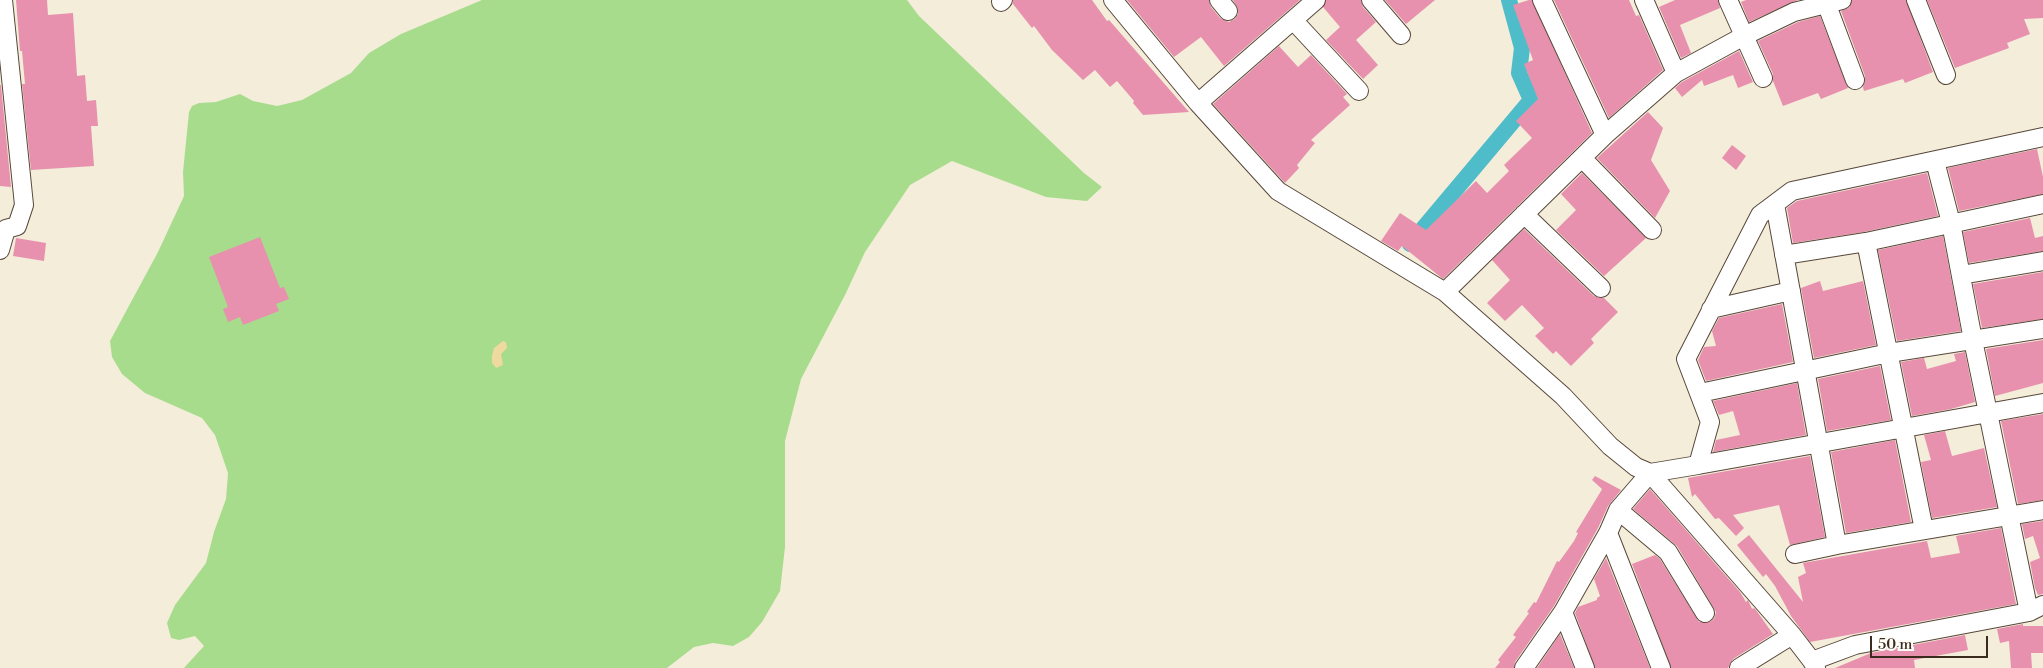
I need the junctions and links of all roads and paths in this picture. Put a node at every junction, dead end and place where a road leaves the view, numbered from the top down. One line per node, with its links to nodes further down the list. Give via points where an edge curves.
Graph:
1 (1113, 0): 18 (street)
2 (1316, 0): 10 (street)
3 (1371, 0): 11 (street)
4 (1542, 0): 19 (street)
5 (1644, 0): 13 (street)
6 (1728, 0): 12 (street)
7 (1916, 0): 14 (street)
8 (1831, 1): 12 (street, via 1794,12); 16 (street)
9 (2, 4): 29 (street, via 24,205 17,226 6,230)
10 (1293, 20): 17 (street); 18 (street)
11 (1401, 35)
12 (1744, 36): 13 (street); 15 (street)
13 (1676, 73): 19 (street)
14 (1946, 75)
15 (1763, 78)
16 (1855, 80)
17 (1359, 91)
18 (1198, 102): 35 (street, via 1278,191)
19 (1605, 135): 21 (street)
20 (2043, 138): 22 (street)
21 (1582, 158): 25 (street); 27 (street)
22 (1935, 160): 23 (street, via 1792,192); 26 (street)
23 (1776, 204): 30 (street); 36 (street, via 1760,215)
24 (2043, 204): 26 (street)
25 (1524, 214): 33 (street); 35 (street)
26 (1951, 223): 28 (street); 32 (street)
27 (1652, 230)
28 (1866, 242): 30 (street); 39 (street)
29 (0, 250)
30 (1784, 254): 34 (street)
31 (2043, 262): 32 (street)
32 (1961, 275): 38 (street)
33 (1601, 288)
34 (1791, 291): 36 (street); 40 (street)
35 (1445, 292): 47 (street, via 1564,396 1610,446 1636,467)
36 (1711, 310): 41 (street, via 1686,359)
37 (2043, 329): 38 (street)
38 (1972, 340): 39 (street); 43 (street)
39 (1889, 353): 40 (street); 44 (street)
40 (1805, 370): 41 (street); 45 (street)
41 (1700, 393): 46 (street, via 1710,422)
42 (2043, 403): 43 (street)
43 (1988, 413): 44 (street); 50 (street)
44 (1904, 428): 45 (street); 51 (street)
45 (1818, 444): 46 (street); 53 (street)
46 (1698, 465): 47 (street)
47 (1650, 473): 48 (street); 58 (street)
48 (1618, 510): 52 (street); 57 (street, via 1668,552)
49 (2043, 510): 50 (street)
50 (2010, 516): 51 (street); 55 (street)
51 (1924, 530): 53 (street)
52 (1608, 533): 56 (street); 62 (street)
53 (1837, 545): 54 (street)
54 (1795, 554)
55 (2036, 608): 59 (street, via 1855,645)
56 (1563, 612): 60 (street); 61 (street)
57 (1705, 613)
58 (1792, 635): 59 (street); 63 (street)
59 (1814, 664)
60 (1524, 668)
61 (1585, 668)
62 (1661, 668)
63 (1739, 668)

